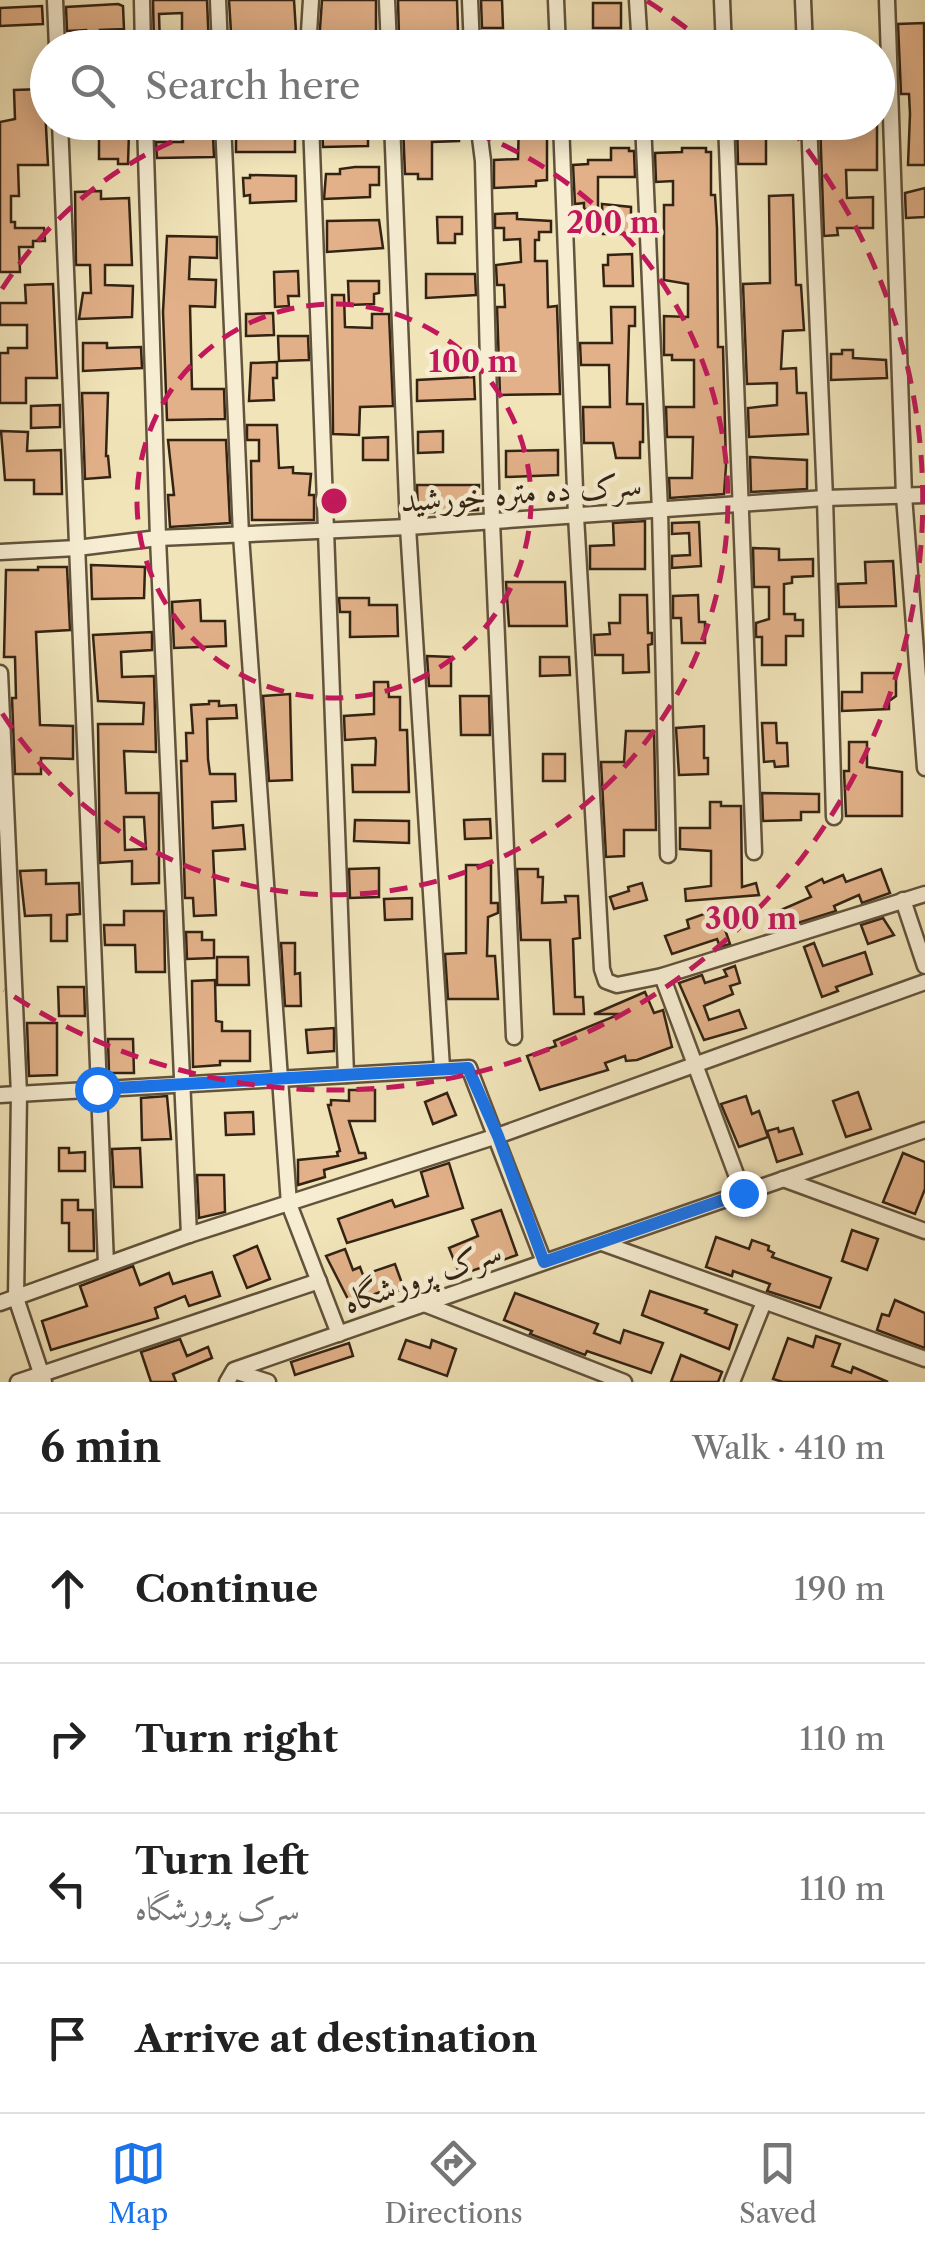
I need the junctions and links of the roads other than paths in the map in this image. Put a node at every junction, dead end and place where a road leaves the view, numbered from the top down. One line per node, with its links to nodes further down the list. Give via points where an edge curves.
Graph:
1 (55, 0): 12 (street)
2 (142, 0): 13 (street)
3 (218, 0): 14 (street)
4 (311, 0): 15 (street)
5 (387, 0): 16 (street)
6 (470, 0): 17 (street)
7 (556, 0): 18 (street)
8 (638, 0): 19 (street)
9 (722, 0): 20 (street)
10 (803, 0): 21 (street)
11 (887, 0): 22 (street)
12 (56, 30)
13 (143, 30)
14 (219, 30)
15 (309, 30)
16 (388, 30)
17 (471, 30)
18 (557, 30)
19 (639, 30)
20 (723, 30)
21 (805, 30)
22 (888, 30)
23 (61, 140): 45 (street)
24 (146, 140): 44 (street)
25 (224, 140): 43 (street)
26 (312, 140): 42 (street)
27 (393, 140): 41 (street)
28 (480, 140): 40 (street)
29 (562, 140): 39 (street)
30 (645, 140): 38 (street)
31 (727, 140): 37 (street)
32 (810, 140): 36 (street)
33 (892, 140): 35 (street)
34 (925, 495): 35 (street, سرک ده متره خورشید)
35 (904, 496): 36 (street, سرک ده متره خورشید); 48 (street)
36 (825, 498): 37 (street, سرک ده متره خورشید); 49 (street)
37 (740, 505): 38 (street, سرک ده متره خورشید); 50 (street)
38 (660, 511): 39 (street, سرک ده متره خورشید); 51 (street)
39 (576, 516): 40 (street, سرک ده متره خورشید); 55 (street, via 602,969 617,985)
40 (492, 521): 41 (street, سرک ده متره خورشید); 57 (street)
41 (408, 527): 42 (street, سرک ده متره خورشید); 59 (street)
42 (324, 530): 43 (street, سرک ده متره خورشید); 60 (street)
43 (242, 535): 44 (street, سرک ده متره خورشید); 61 (street)
44 (158, 538): 45 (street, سرک ده متره خورشید); 62 (street)
45 (77, 548): 46 (street, سرک ده متره خورشید); 63 (street)
46 (0, 552)
47 (0, 673): 64 (street)
48 (925, 768)
49 (834, 817)
50 (754, 852)
51 (668, 855)
52 (925, 894): 53 (street)
53 (903, 900): 54 (street); 55 (street)
54 (925, 966)
55 (662, 976): 58 (street)
56 (925, 982): 58 (street)
57 (514, 1038)
58 (695, 1064): 67 (street); 69 (street)
59 (442, 1068): 60 (street); 67 (street, via 468,1068)
60 (346, 1075): 61 (street)
61 (278, 1079): 62 (street); 70 (street)
62 (182, 1086): 63 (street); 72 (street)
63 (97, 1089): 64 (street); 75 (street)
64 (18, 1094): 65 (street); 77 (street)
65 (0, 1095)
66 (925, 1130): 68 (street, سرک پرورشگاه)
67 (498, 1136): 70 (street); 74 (street)
68 (783, 1179): 69 (street, سرک پرورشگاه); 71 (street)
69 (743, 1193): 73 (street, سرک پرورشگاه)
70 (288, 1204): 72 (street); 76 (street)
71 (925, 1232)
72 (189, 1235): 75 (street)
73 (601, 1242): 74 (street, سرک پرورشگاه); 78 (street)
74 (544, 1262): 80 (street, سرک پرورشگاه)
75 (106, 1264): 77 (street)
76 (319, 1281): 81 (street); 84 (street)
77 (16, 1298): 79 (street); 84 (street)
78 (764, 1302): 82 (street); 88 (street)
79 (0, 1303)
80 (424, 1304): 81 (street, سرک پرورشگاه); 87 (street)
81 (339, 1334): 83 (street, سرک پرورشگاه)
82 (925, 1359)
83 (230, 1376): 86 (street)
84 (43, 1378): 85 (street)
85 (18, 1382)
86 (268, 1382)
87 (624, 1382)
88 (732, 1382)

